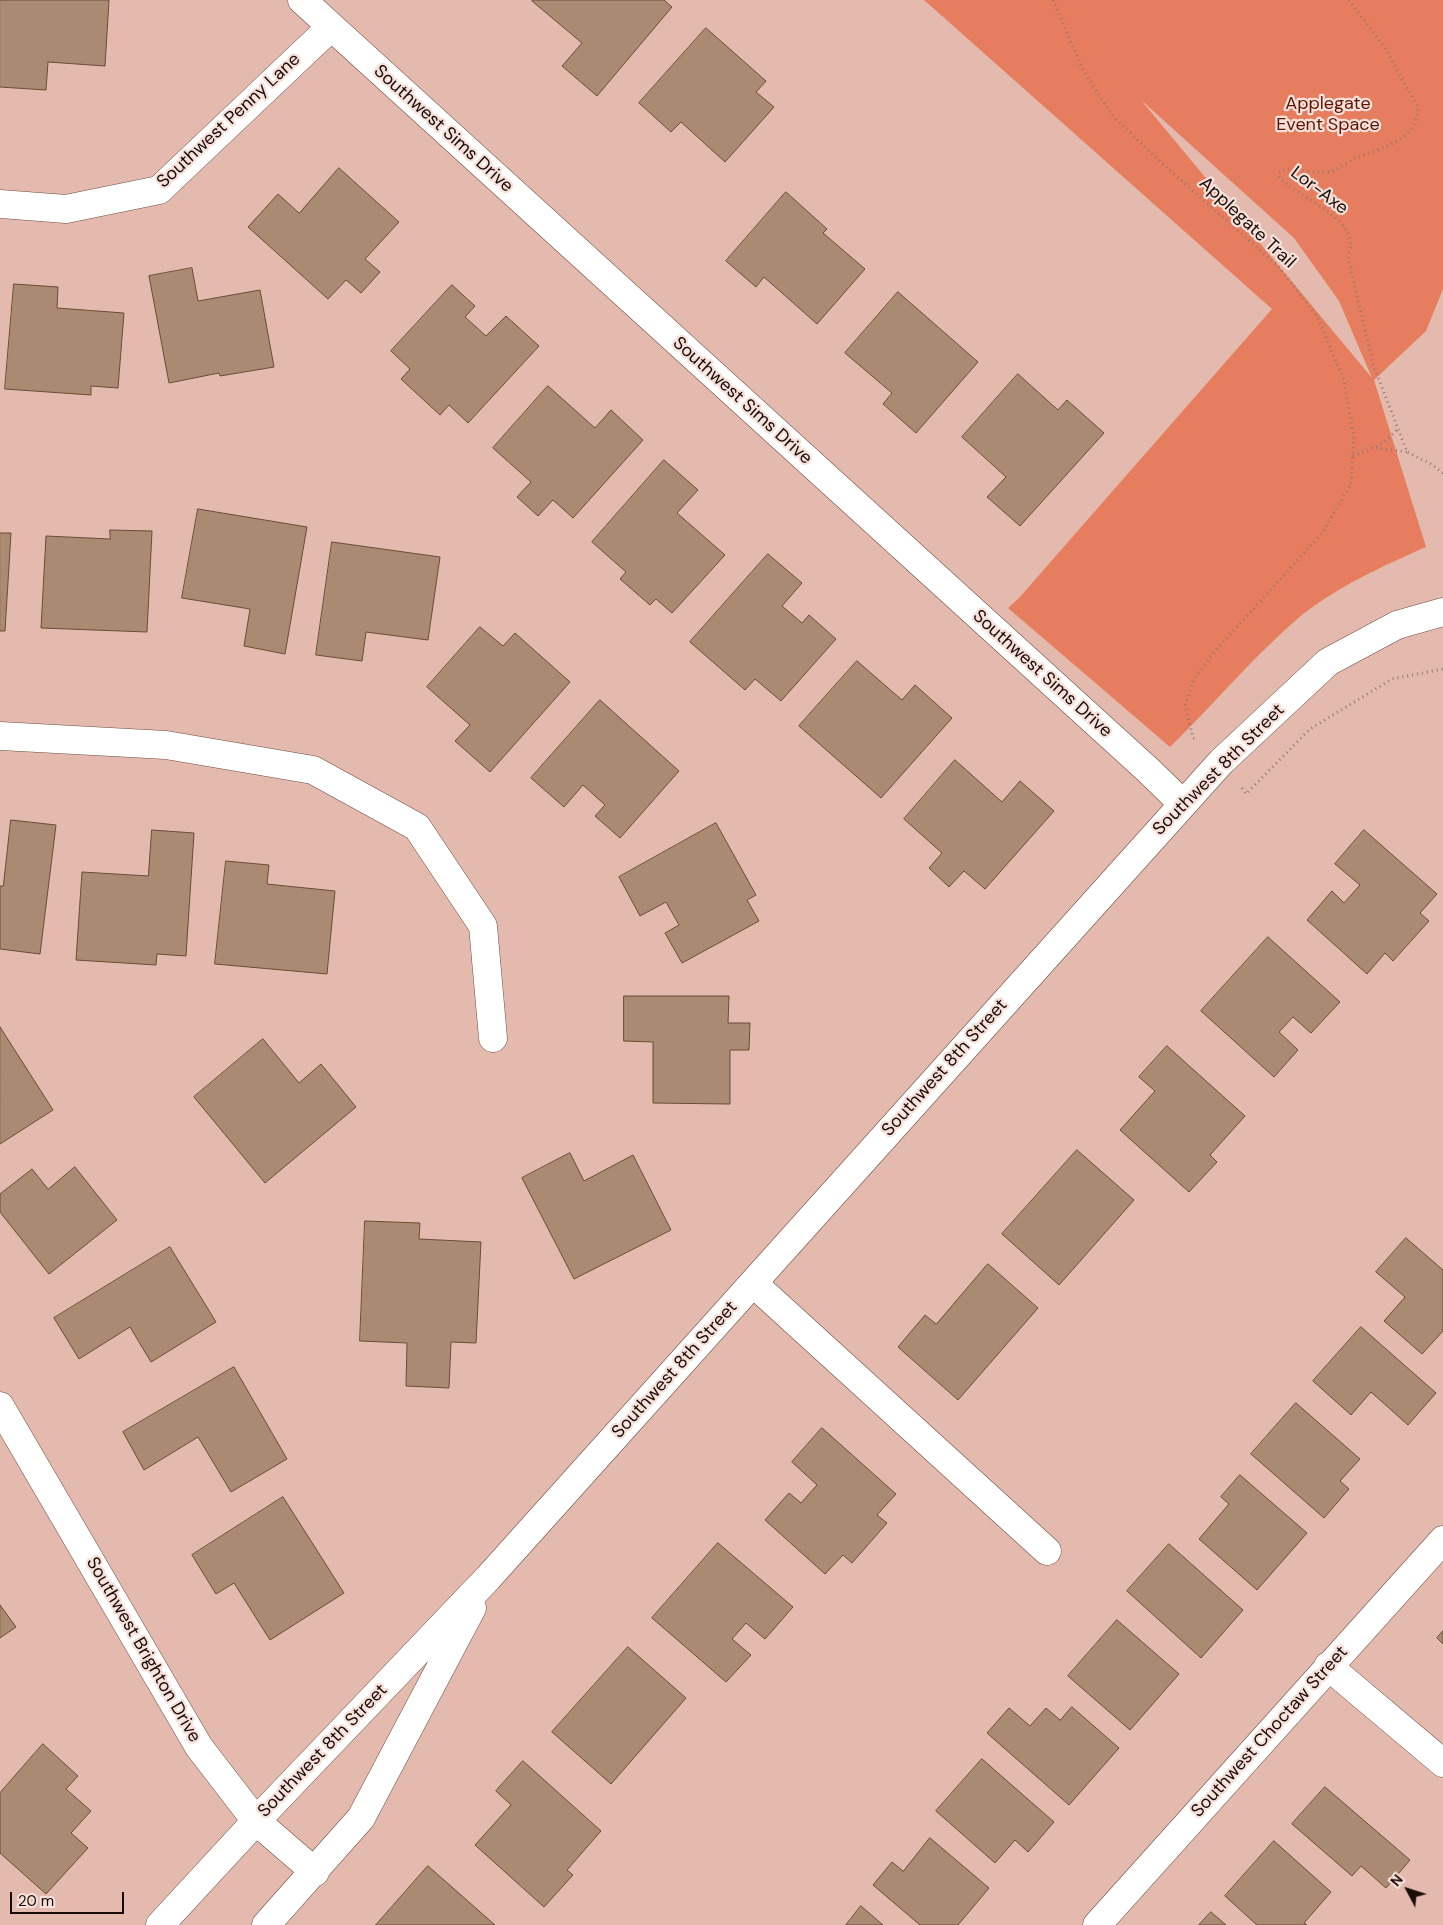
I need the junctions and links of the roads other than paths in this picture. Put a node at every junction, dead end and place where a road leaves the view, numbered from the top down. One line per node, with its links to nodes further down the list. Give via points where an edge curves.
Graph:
1 (302, 0): 2 (street, Southwest Sims Drive)
2 (331, 26): 3 (street, Southwest Penny Lane, via 160,190 66,209); 6 (street, Southwest Sims Drive)
3 (0, 204)
4 (1443, 612): 6 (street, Southwest 8th Street, via 1397,625 1328,662)
5 (0, 736): 7 (street, via 166,746 313,770 417,827 483,926)
6 (1182, 803): 8 (street, Southwest 8th Street)
7 (493, 1038)
8 (753, 1283): 11 (street); 12 (street, Southwest 8th Street)
9 (0, 1406): 15 (street, Southwest Brighton Drive, via 199,1747)
10 (1443, 1540): 13 (street, Southwest Choctaw Street)
11 (1047, 1551)
12 (488, 1578): 15 (street, Southwest 8th Street); 16 (street, Southwest 8th Street, via 361,1818)
13 (1328, 1666): 14 (street); 19 (street, Southwest Choctaw Street)
14 (1443, 1763)
15 (256, 1821): 16 (street, Southwest Brighton Drive); 17 (street, Southwest 8th Street)
16 (316, 1872): 18 (street, Southwest 8th Street)
17 (160, 1925)
18 (266, 1925)
19 (1097, 1925)

